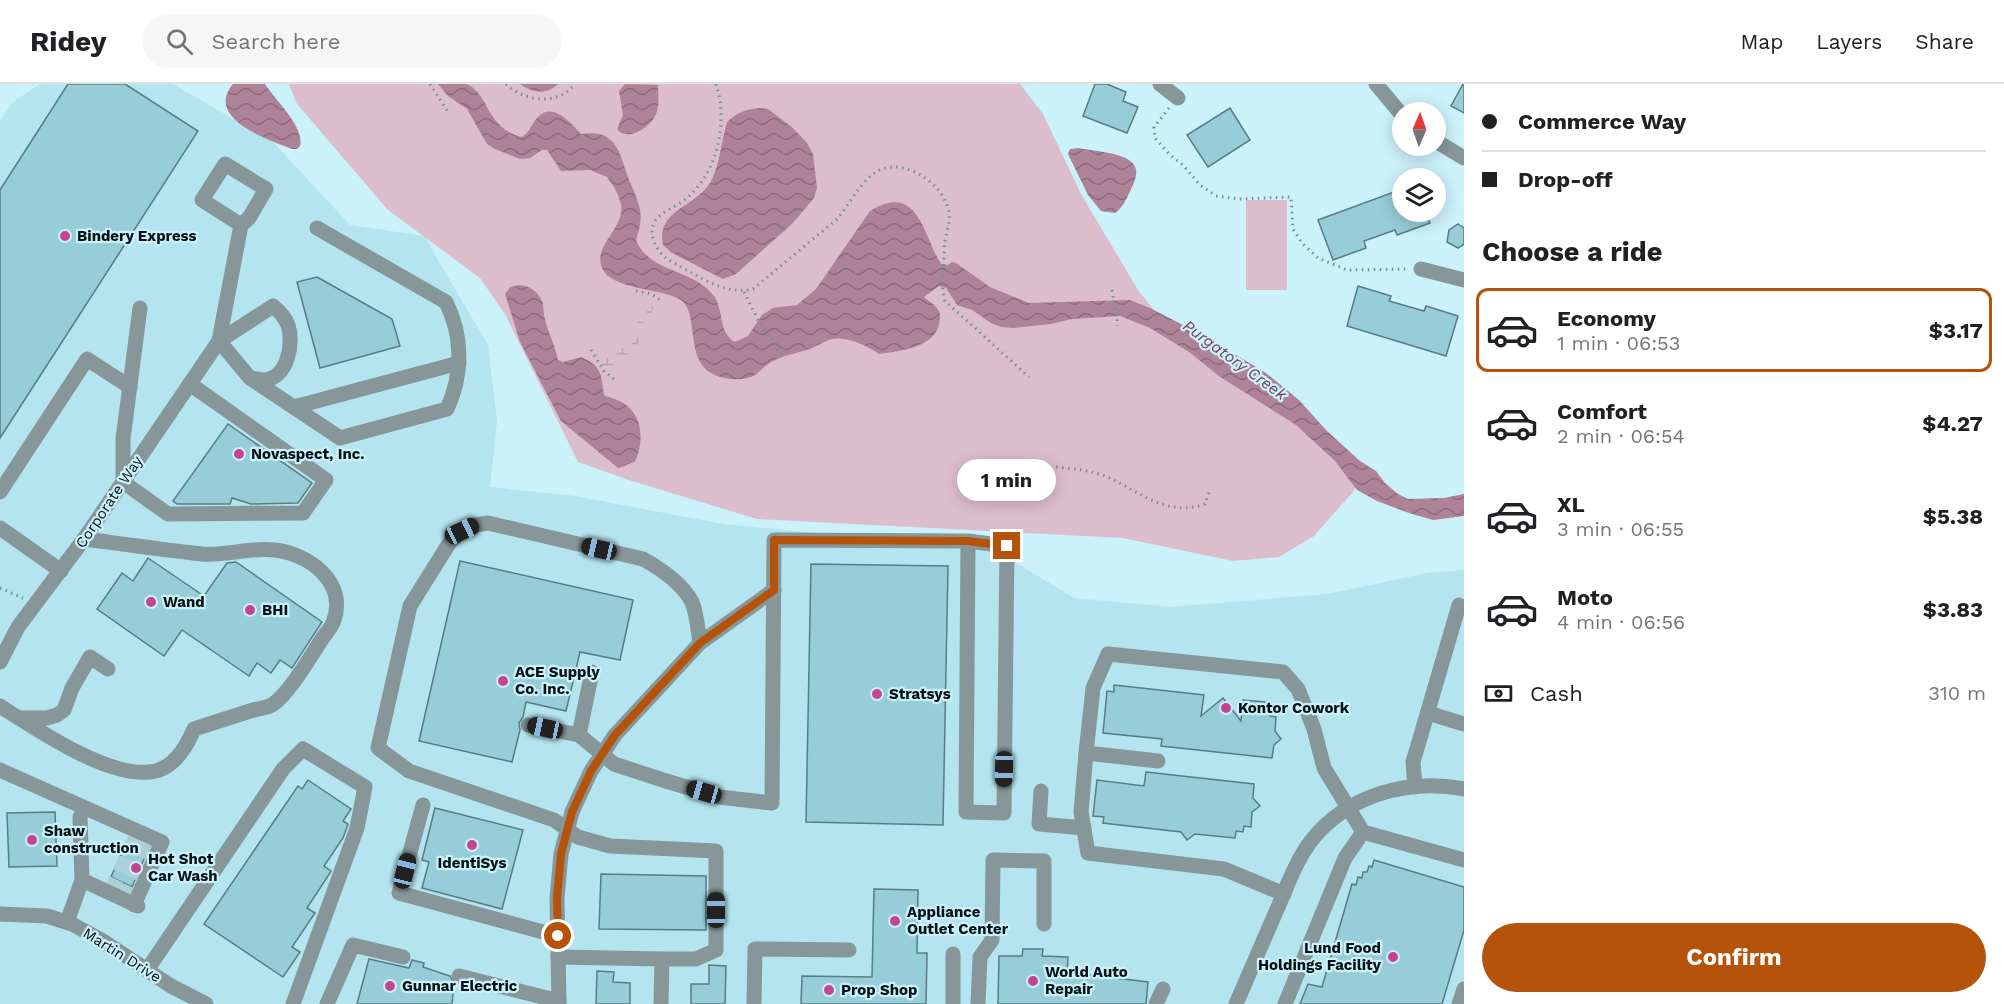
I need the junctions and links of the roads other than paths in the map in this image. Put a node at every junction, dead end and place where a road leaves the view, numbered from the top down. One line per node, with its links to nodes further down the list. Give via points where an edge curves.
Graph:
1 (1160, 84): 3 (street)
2 (1376, 84): 4 (street)
3 (1178, 98)
4 (1392, 103)
5 (1446, 147): 6 (street)
6 (1464, 158)
7 (241, 225): 12 (street)
8 (317, 228): 13 (street, via 446,302 454,319)
9 (1422, 269): 10 (street)
10 (1464, 280)
11 (140, 308): 16 (street)
12 (219, 341): 14 (street); 14 (street, via 273,306 281,313 288,323 288,357 275,376 265,380); 15 (street, Corporate Way)
13 (459, 363): 17 (street); 17 (street, via 447,409 340,438)
14 (250, 378): 17 (street)
15 (190, 384): 18 (street, Corporate Way); 18 (street, via 326,480 303,513 168,514)
16 (130, 387): 18 (street, via 123,440); 19 (street, via 87,359)
17 (294, 407)
18 (123, 482): 21 (street, Corporate Way)
19 (0, 492)
20 (0, 528): 23 (street)
21 (84, 539): 23 (street, Corporate Way); 32 (street, via 204,554 251,549 295,555 315,566 330,581 336,595 334,621 289,688 272,705 194,729 180,756 152,772 132,772 104,763 50,738)
22 (968, 541): 22 (street, via 1007,546 1004,813 966,812); 24 (street, via 774,540)
23 (61, 571): 27 (street, Corporate Way, via 18,627)
24 (774, 590): 26 (street); 36 (street, via 772,803 719,797 614,764)
25 (1459, 605): 31 (street)
26 (700, 643): 36 (street); 47 (street, via 692,603 683,590 643,559 488,523 462,531 450,542 410,606 378,748 409,771 554,820)
27 (0, 662)
28 (108, 669): 32 (street, via 90,657 64,710 47,718)
29 (592, 672): 35 (street)
30 (0, 706): 32 (street)
31 (1428, 713): 33 (street); 40 (street, via 1413,762)
32 (20, 718)
33 (1464, 724)
34 (528, 725): 35 (street)
35 (579, 735): 36 (street)
36 (603, 753): 47 (street, via 591,771)
37 (1086, 753): 38 (street); 44 (street, via 1093,688 1108,654 1283,672 1298,689 1324,768); 46 (street, via 1081,812)
38 (1158, 761)
39 (0, 770): 50 (street, via 162,842 136,905)
40 (1415, 787): 41 (street); 44 (street, via 1374,795)
41 (1464, 789)
42 (1041, 791): 46 (street, via 1039,824)
43 (423, 805): 55 (street, via 399,893)
44 (1348, 808): 48 (street); 51 (street, via 1311,842 1294,868)
45 (80, 817): 50 (street)
46 (1084, 828): 51 (street, via 1088,853 1224,869)
47 (567, 829): 55 (street, via 557,898); 60 (street, via 578,837 610,846 716,851 716,950 696,959)
48 (1363, 832): 49 (street); 75 (street, via 1345,858)
49 (1464, 860)
50 (82, 880): 53 (street)
51 (1284, 894): 74 (street)
52 (0, 914): 53 (street, Martin Drive, via 47,916)
53 (67, 922): 61 (street, Martin Drive)
54 (1044, 924): 72 (street, via 1044,861 993,860 992,940 980,957)
55 (558, 936): 59 (street)
56 (849, 950): 70 (street, via 755,949)
57 (953, 954): 71 (street)
58 (403, 957): 68 (street, via 353,945)
59 (558, 957): 60 (street); 65 (street)
60 (662, 959): 69 (street)
61 (147, 970): 66 (street, Martin Drive); 67 (street, via 283,769 303,749 365,787 357,828)
62 (459, 976): 65 (street)
63 (1162, 988): 73 (street)
64 (1464, 989): 76 (street)
65 (559, 1003)
66 (206, 1004)
67 (293, 1004)
68 (327, 1004)
69 (661, 1004)
70 (754, 1004)
71 (953, 1004)
72 (978, 1004)
73 (1156, 1004)
74 (1236, 1004)
75 (1285, 1004)
76 (1459, 1004)

